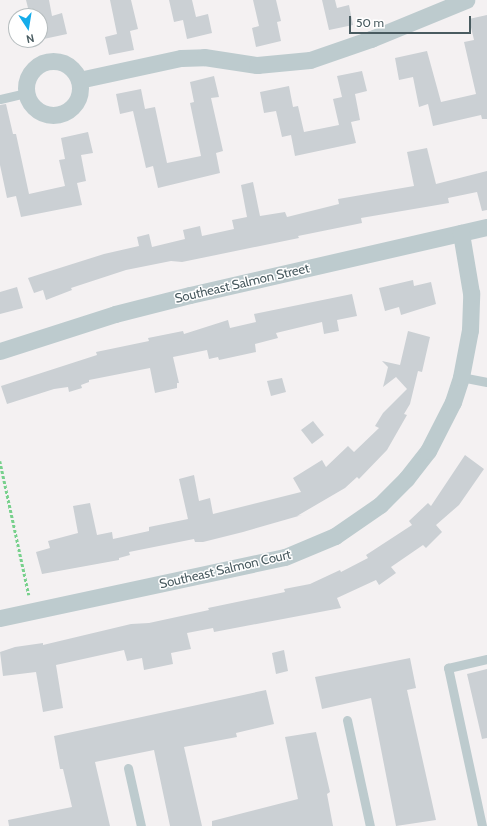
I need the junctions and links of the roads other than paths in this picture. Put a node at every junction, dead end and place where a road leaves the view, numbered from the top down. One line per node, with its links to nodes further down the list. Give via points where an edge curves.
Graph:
1 (466, 0): 2 (street, via 371,40 310,60 257,65 204,57 181,58)
2 (79, 80): 3 (street, via 74,70 64,63 41,63 32,71 27,81); 3 (street, via 78,98 72,106 55,114 37,109)
3 (26, 93): 4 (lane)
4 (0, 99)
5 (487, 227): 6 (street, Southeast Salmon Street)
6 (461, 233): 7 (street, Southeast Salmon Street, via 190,294 115,314); 8 (street, Southeast Salmon Court, via 471,293 470,330)
7 (0, 351)
8 (461, 377): 9 (lane); 10 (street, Southeast Salmon Court, via 437,435 406,479 380,505 335,536 285,557)
9 (487, 382)
10 (0, 618)
11 (487, 659): 16 (lane, via 448,668)
12 (347, 720): 15 (lane)
13 (128, 768): 14 (lane)
14 (141, 826)
15 (370, 826)
16 (482, 826)

